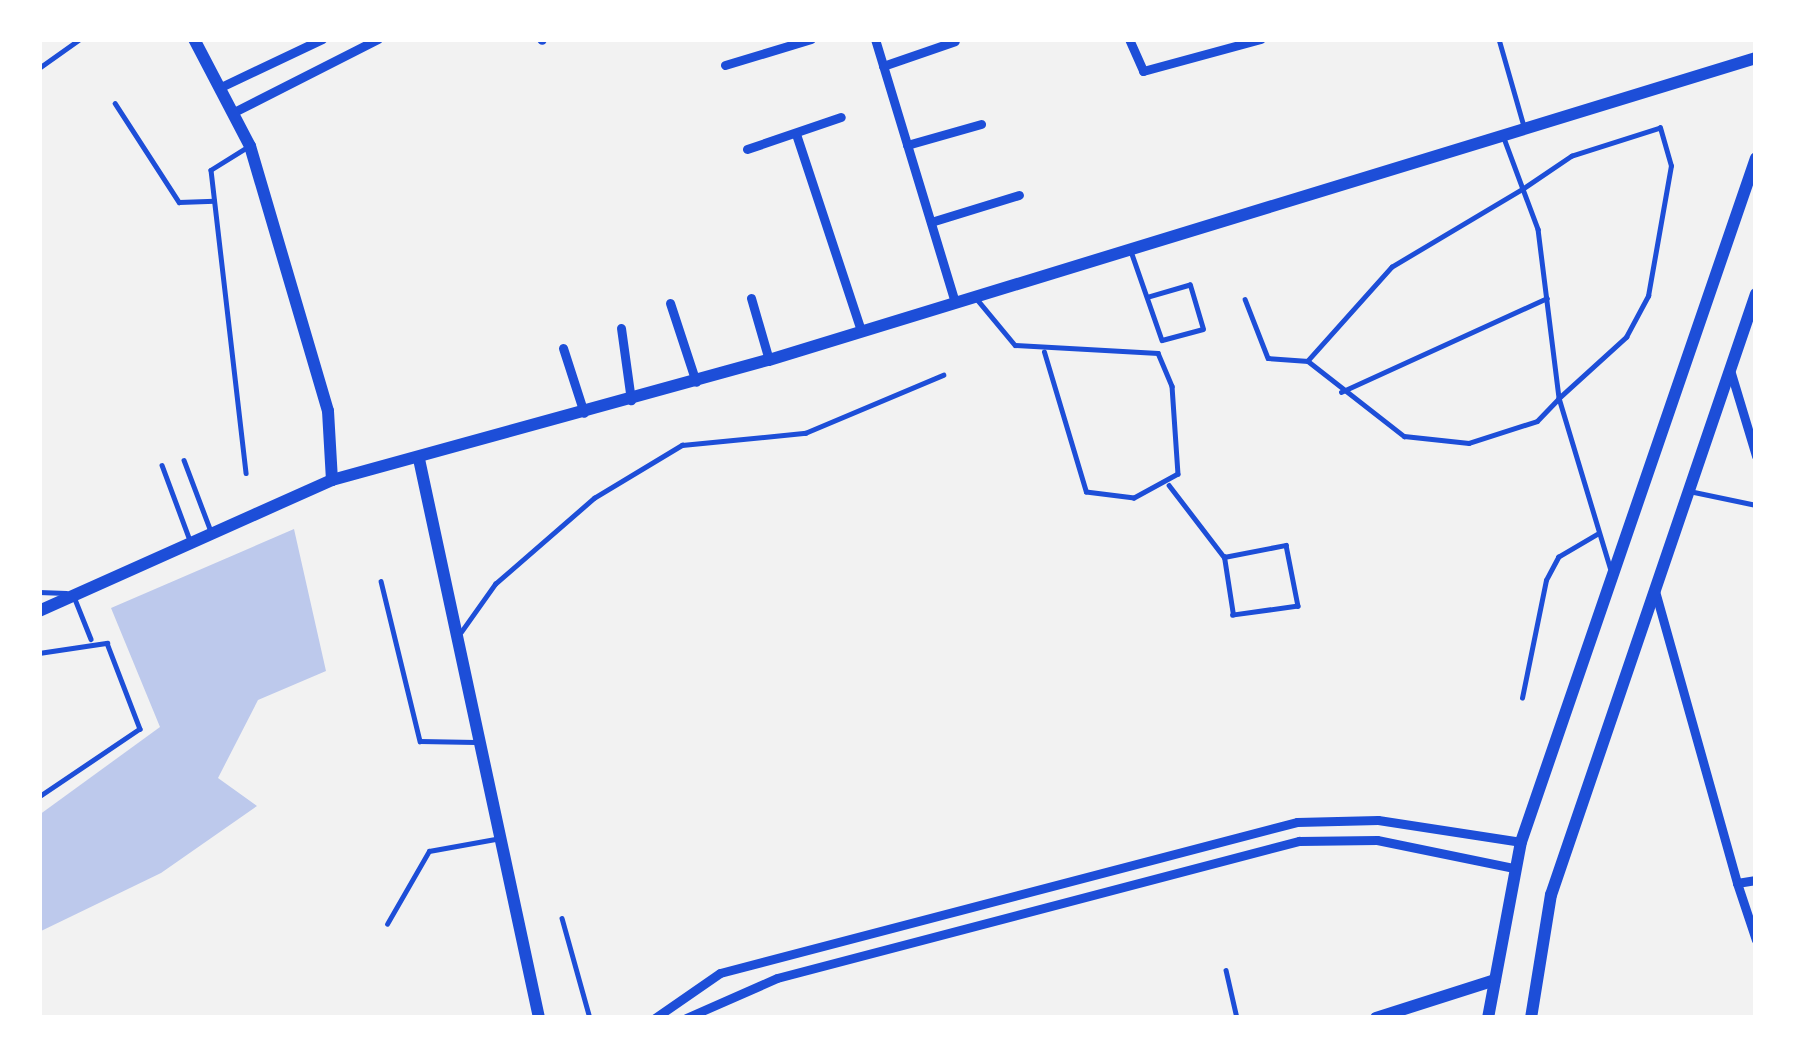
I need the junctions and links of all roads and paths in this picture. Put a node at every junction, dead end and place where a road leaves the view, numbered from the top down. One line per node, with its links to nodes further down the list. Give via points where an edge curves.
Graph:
1 (80, 39): 16 (lane)
2 (194, 39): 17 (main road)
3 (322, 39): 17 (street)
4 (772, 39): 12 (street)
5 (811, 39): 12 (street)
6 (875, 39): 15 (street)
7 (1129, 39): 8 (street, via 1136,60 1158,71)
8 (1261, 39)
9 (1499, 39): 22 (lane)
10 (376, 40): 19 (street)
11 (956, 41): 15 (street)
12 (776, 52): 14 (street)
13 (1756, 58): 22 (main road)
14 (725, 64)
15 (884, 66): 25 (street)
16 (39, 68)
17 (223, 86): 19 (main road)
18 (115, 104): 31 (lane, via 179,202)
19 (236, 111): 26 (main road)
20 (841, 117): 23 (street)
21 (981, 124): 25 (street)
22 (1525, 131): 24 (main road)
23 (796, 134): 27 (street); 43 (street)
24 (1504, 138): 29 (lane); 33 (main road)
25 (908, 145): 32 (street)
26 (250, 146): 31 (lane, via 211,170); 60 (main road, via 328,411)
27 (747, 149)
28 (1756, 158): 68 (main road)
29 (1523, 189): 38 (lane); 47 (lane, via 1358,294); 52 (lane, via 1572,155 1660,128 1671,166 1648,296 1626,337)
30 (1019, 194): 32 (street)
31 (214, 201): 59 (lane)
32 (931, 222): 41 (street)
33 (1130, 250): 35 (lane); 37 (main road)
34 (1756, 295): 48 (main road)
35 (1149, 297): 35 (lane, via 1162,340 1203,329 1190,285)
36 (751, 298): 46 (street)
37 (976, 298): 41 (main road); 45 (lane, via 1015,345)
38 (1547, 298): 51 (lane); 52 (lane)
39 (1245, 299): 47 (lane, via 1268,358)
40 (670, 303): 50 (street)
41 (955, 303): 43 (main road)
42 (621, 328): 53 (street)
43 (861, 331): 46 (main road)
44 (563, 348): 54 (street)
45 (1044, 352): 61 (lane, via 1086,492 1134,498); 61 (lane, via 1158,353 1172,386 1178,474)
46 (770, 360): 50 (main road)
47 (1308, 362): 51 (lane)
48 (1731, 373): 55 (street); 62 (main road)
49 (944, 375): 74 (lane, via 805,433 682,445 595,498 495,584)
50 (696, 382): 53 (main road)
51 (1342, 392): 52 (lane, via 1404,436 1469,443 1537,422)
52 (1559, 398): 64 (lane)
53 (631, 400): 54 (main road)
54 (584, 413): 56 (main road)
55 (1756, 456)
56 (419, 459): 60 (main road); 74 (main road)
57 (184, 460): 65 (lane)
58 (162, 465): 66 (lane)
59 (246, 473)
60 (332, 480): 65 (main road)
61 (1167, 483): 67 (lane)
62 (1688, 491): 63 (lane); 70 (main road)
63 (1756, 505)
64 (1597, 534): 68 (lane); 77 (lane, via 1558,557 1546,580)
65 (214, 539): 66 (main road)
66 (193, 548): 72 (main road)
67 (1224, 557): 67 (lane, via 1286,544 1298,606 1233,615)
68 (1612, 572): 81 (main road)
69 (381, 581): 78 (lane, via 421,741)
70 (1655, 591): 84 (street); 97 (main road, via 1551,895)
71 (39, 592): 72 (lane)
72 (75, 598): 73 (main road); 75 (lane)
73 (39, 610)
74 (458, 636): 78 (main road)
75 (91, 639): 76 (lane); 79 (lane, via 107,643 140,729)
76 (39, 653)
77 (1522, 698)
78 (480, 742): 80 (main road)
79 (39, 797)
80 (501, 838): 86 (lane, via 429,850); 90 (main road)
81 (1521, 842): 82 (main road); 92 (street, via 1378,820 1297,822 720,973)
82 (1514, 868): 89 (main road); 93 (street, via 1377,840 1299,841 778,978)
83 (1756, 880): 84 (street)
84 (1737, 883): 87 (street)
85 (562, 918): 91 (lane)
86 (387, 924)
87 (1756, 940)
88 (1226, 970): 94 (lane)
89 (1496, 980): 95 (main road); 96 (main road)
90 (539, 1018)
91 (590, 1018)
92 (655, 1018)
93 (686, 1018)
94 (1237, 1018)
95 (1376, 1018)
96 (1488, 1018)
97 (1531, 1018)

